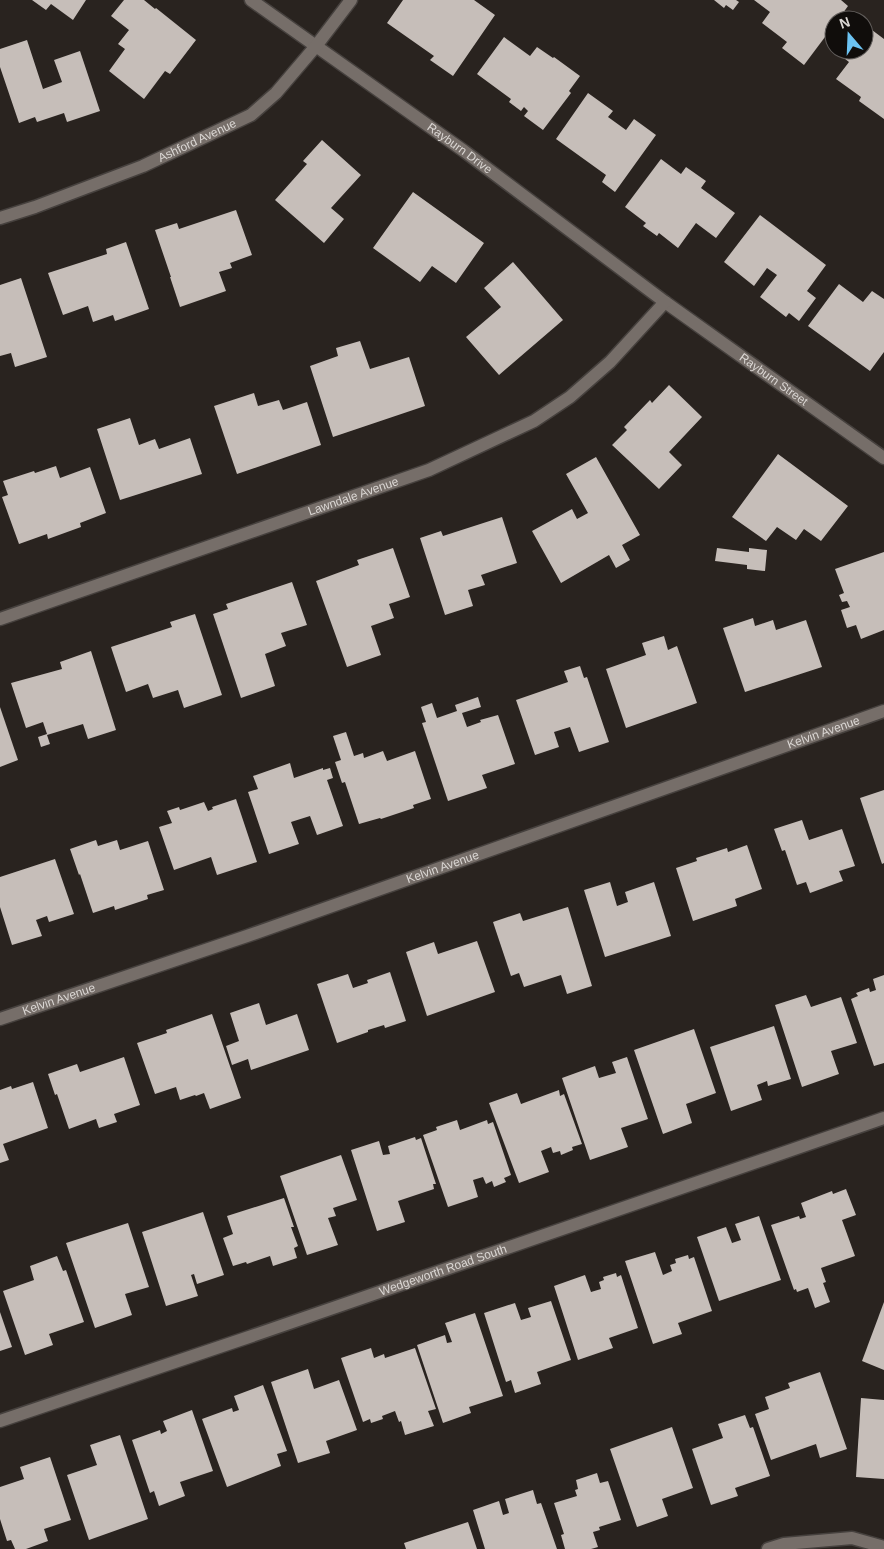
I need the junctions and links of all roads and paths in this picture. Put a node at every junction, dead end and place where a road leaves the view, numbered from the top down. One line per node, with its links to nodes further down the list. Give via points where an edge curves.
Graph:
1 (252, 0): 3 (street, Rayburn Drive)
2 (351, 0): 3 (street, Ashford Avenue)
3 (316, 46): 4 (street, Ashford Avenue, via 276,93 251,115 143,166); 5 (street, Rayburn Drive, via 464,150)
4 (0, 218)
5 (664, 302): 6 (street, Rayburn Street); 7 (street, Lawndale Avenue, via 610,362 570,397 534,421 429,470)
6 (884, 458)
7 (0, 619)
8 (884, 712): 9 (street, Kelvin Avenue)
9 (0, 1020)
10 (884, 1118): 11 (street, Wedgeworth Road South)
11 (0, 1420)
12 (884, 1547): 13 (street, via 852,1538 784,1544)
13 (768, 1549)

